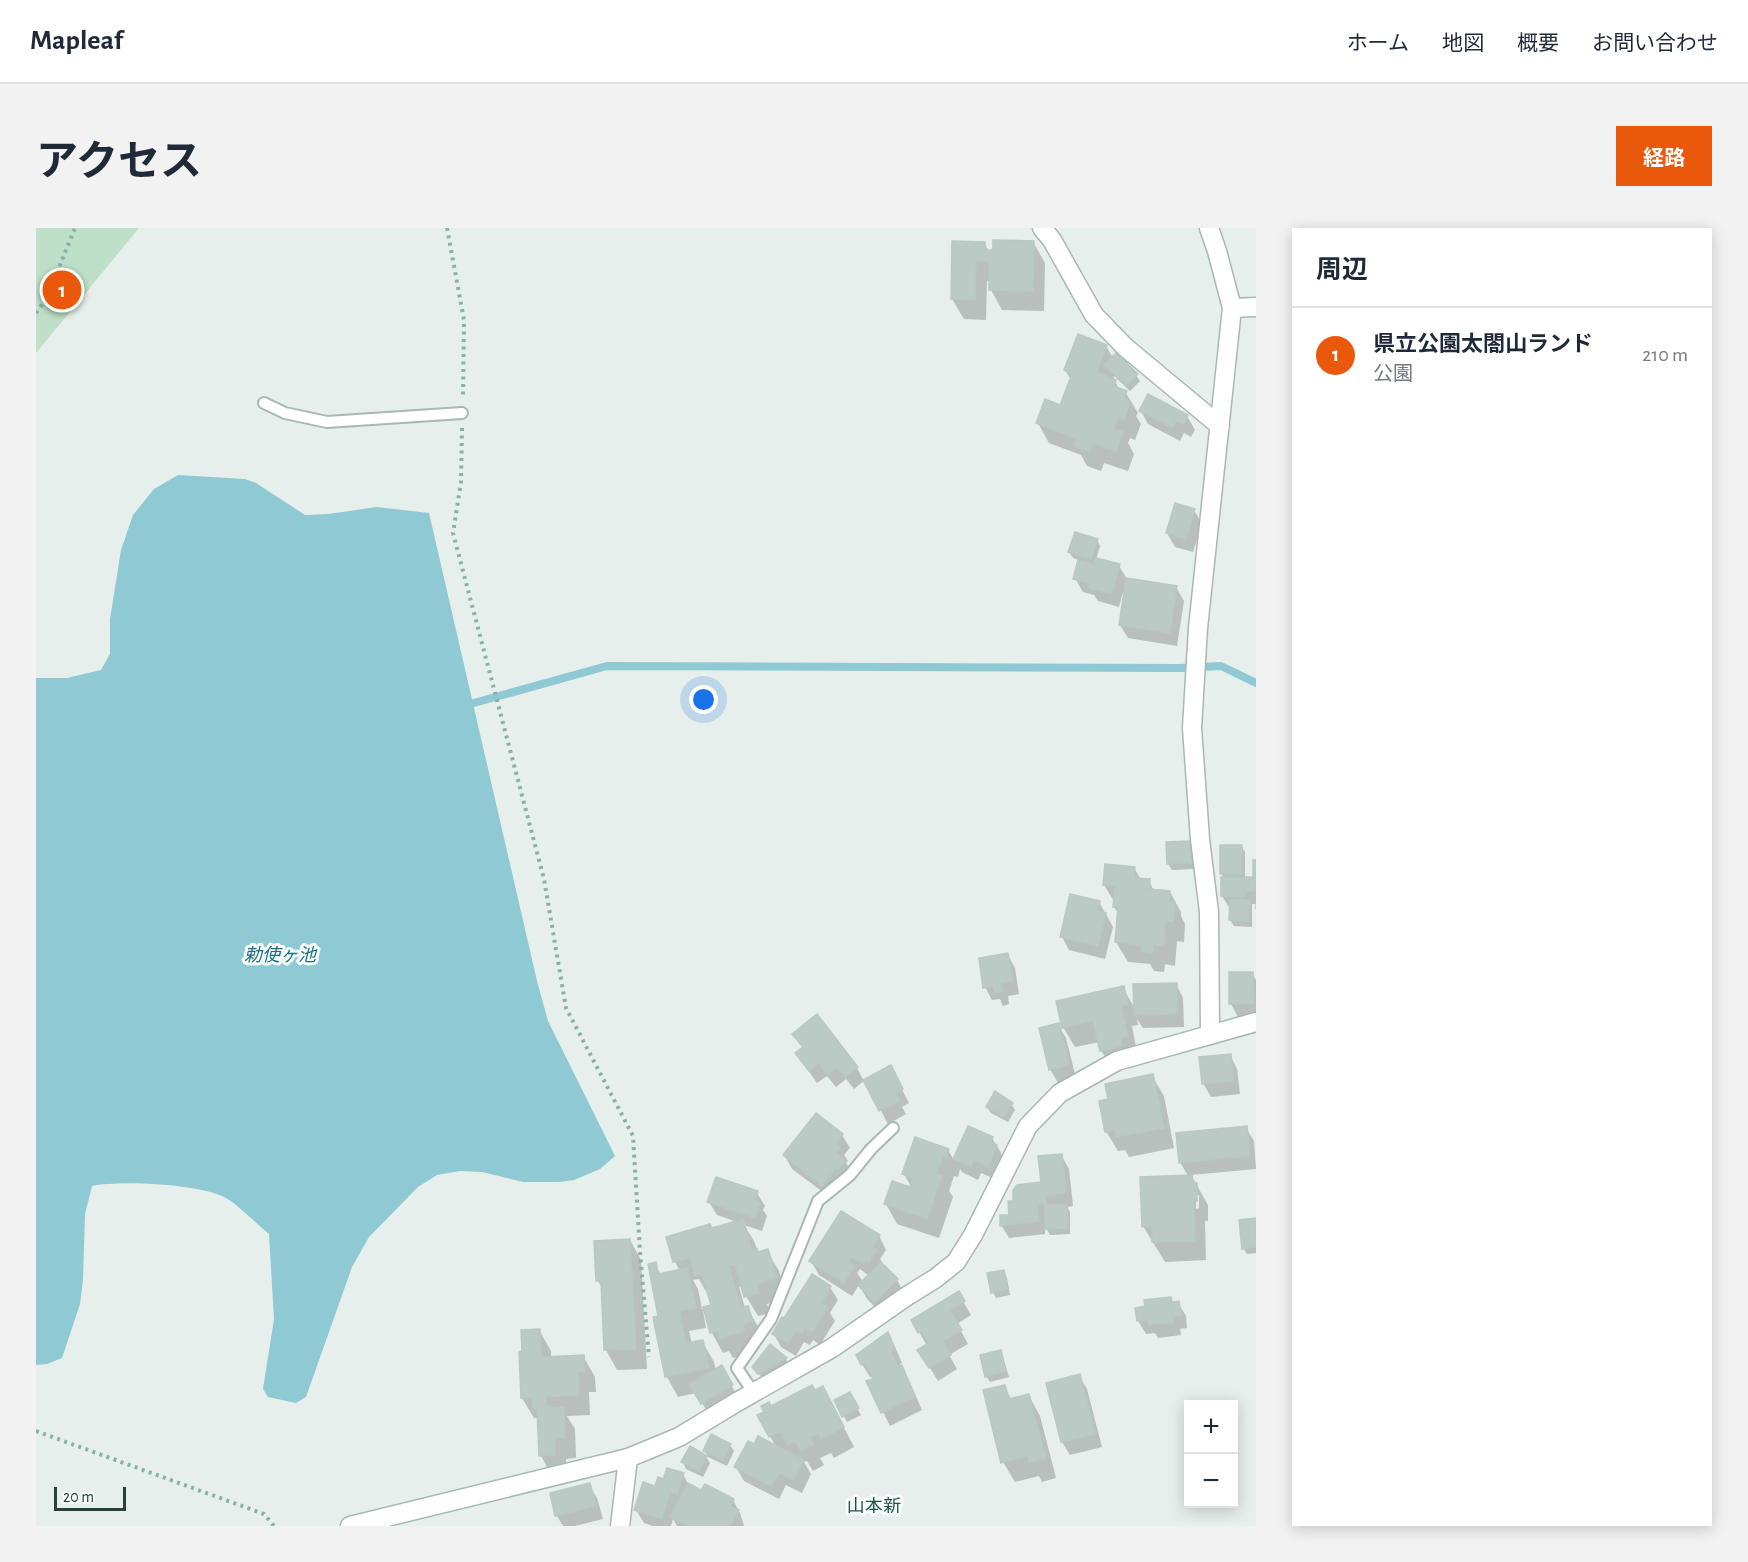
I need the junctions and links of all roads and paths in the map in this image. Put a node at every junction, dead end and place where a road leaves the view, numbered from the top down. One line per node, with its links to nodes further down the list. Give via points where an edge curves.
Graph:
1 (75, 228): 7 (path, via 47,297)
2 (447, 228): 9 (path, via 464,320)
3 (1042, 228): 10 (street, via 1094,315 1125,347)
4 (1209, 228): 6 (street)
5 (1256, 307): 6 (street)
6 (1232, 308): 10 (street)
7 (36, 313)
8 (264, 403): 9 (lane, via 285,413 327,422)
9 (462, 413): 14 (path, via 462,482 453,532 544,879 566,1008 633,1136)
10 (1220, 426): 12 (street, via 1192,728 1209,912)
11 (1256, 1022): 12 (street)
12 (1210, 1035): 15 (street, via 1118,1061 1060,1093 1028,1126 956,1262 832,1348)
13 (893, 1128): 15 (lane, via 850,1175 818,1201 771,1319 737,1368)
14 (649, 1357)
15 (753, 1392): 17 (street, via 678,1437)
16 (36, 1431): 18 (path, via 264,1514)
17 (627, 1458): 19 (street); 20 (street)
18 (274, 1526)
19 (350, 1526)
20 (620, 1526)

